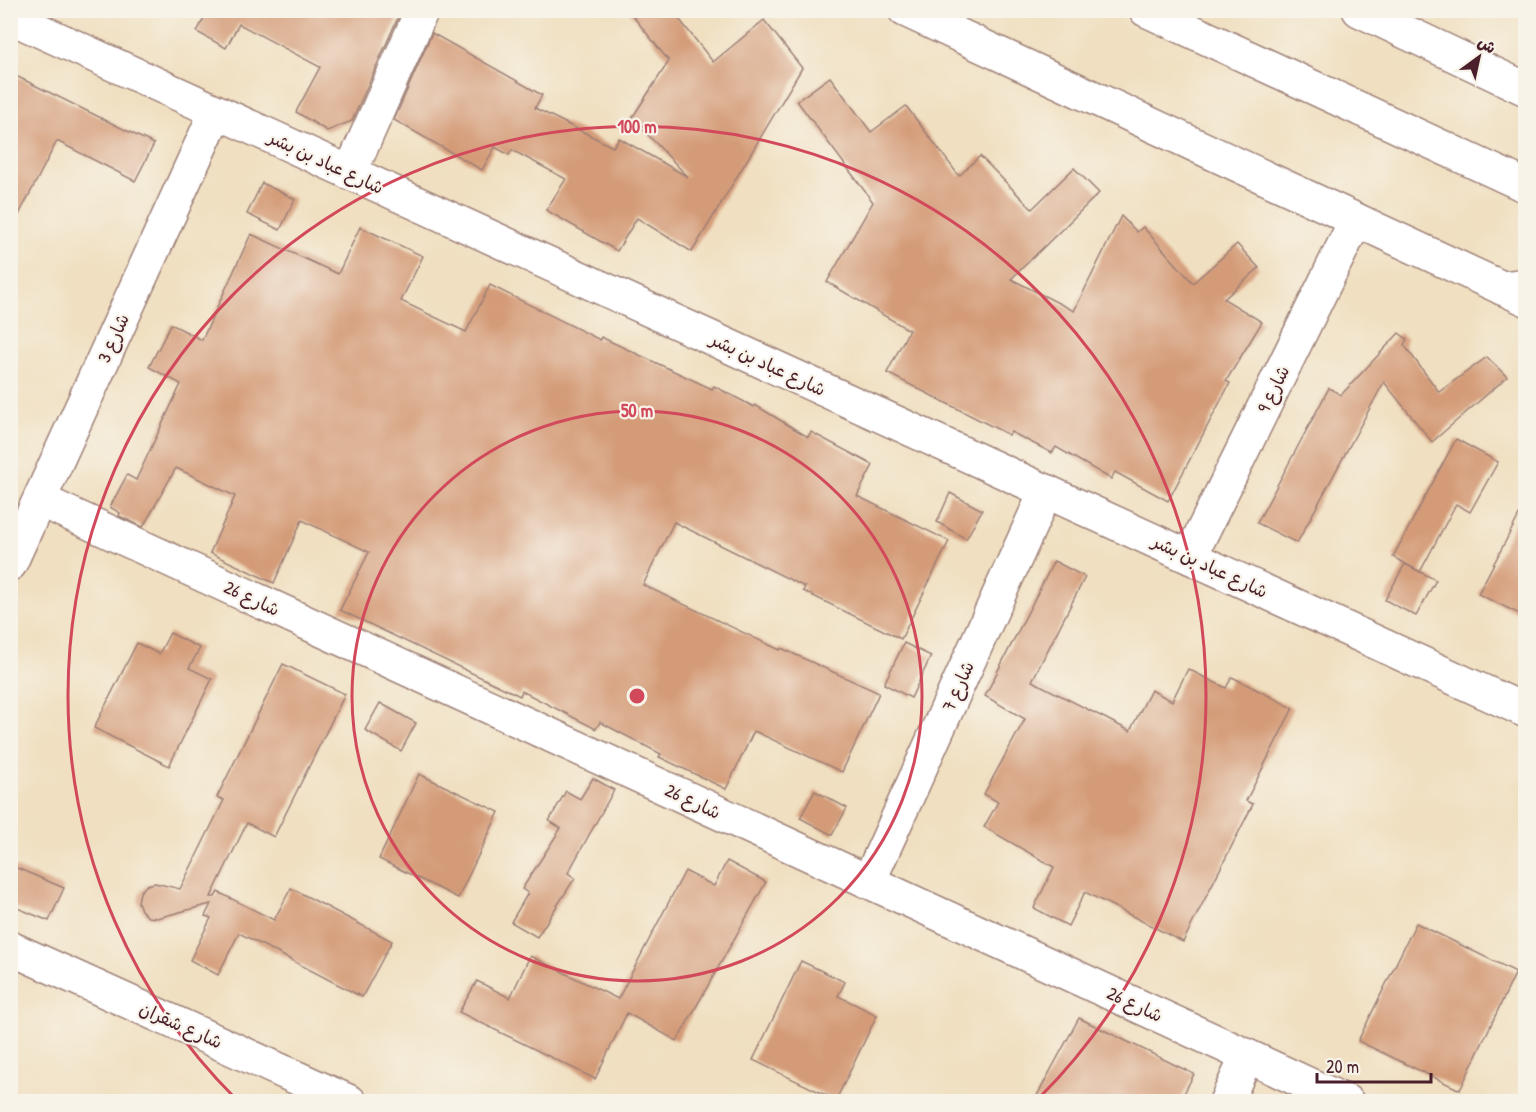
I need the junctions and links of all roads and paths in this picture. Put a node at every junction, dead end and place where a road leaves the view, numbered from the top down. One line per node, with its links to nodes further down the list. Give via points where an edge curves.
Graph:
1 (422, 10): 8 (main road)
2 (905, 10): 10 (main road)
3 (1146, 10): 9 (main road)
4 (1359, 10): 6 (main road)
5 (10, 17): 7 (main road, شارع عباد بن بشر)
6 (1526, 89)
7 (216, 112): 8 (main road, شارع عباد بن بشر); 13 (main road, شارع 3)
8 (350, 173): 12 (main road, شارع عباد بن بشر)
9 (1526, 186)
10 (1356, 220): 11 (main road); 14 (main road, شارع 9)
11 (1518, 291)
12 (1047, 491): 14 (main road, شارع عباد بن بشر); 17 (main road, شارع 7)
13 (40, 500): 15 (main road, شارع 3); 17 (main road, شارع 26)
14 (1190, 557): 16 (main road, شارع عباد بن بشر)
15 (10, 564)
16 (1526, 711)
17 (869, 881): 19 (main road, شارع 26)
18 (10, 948): 20 (main road, شارع شقران)
19 (1247, 1056): 21 (main road); 22 (main road, شارع 26)
20 (350, 1101)
21 (1226, 1101)
22 (1347, 1101)

